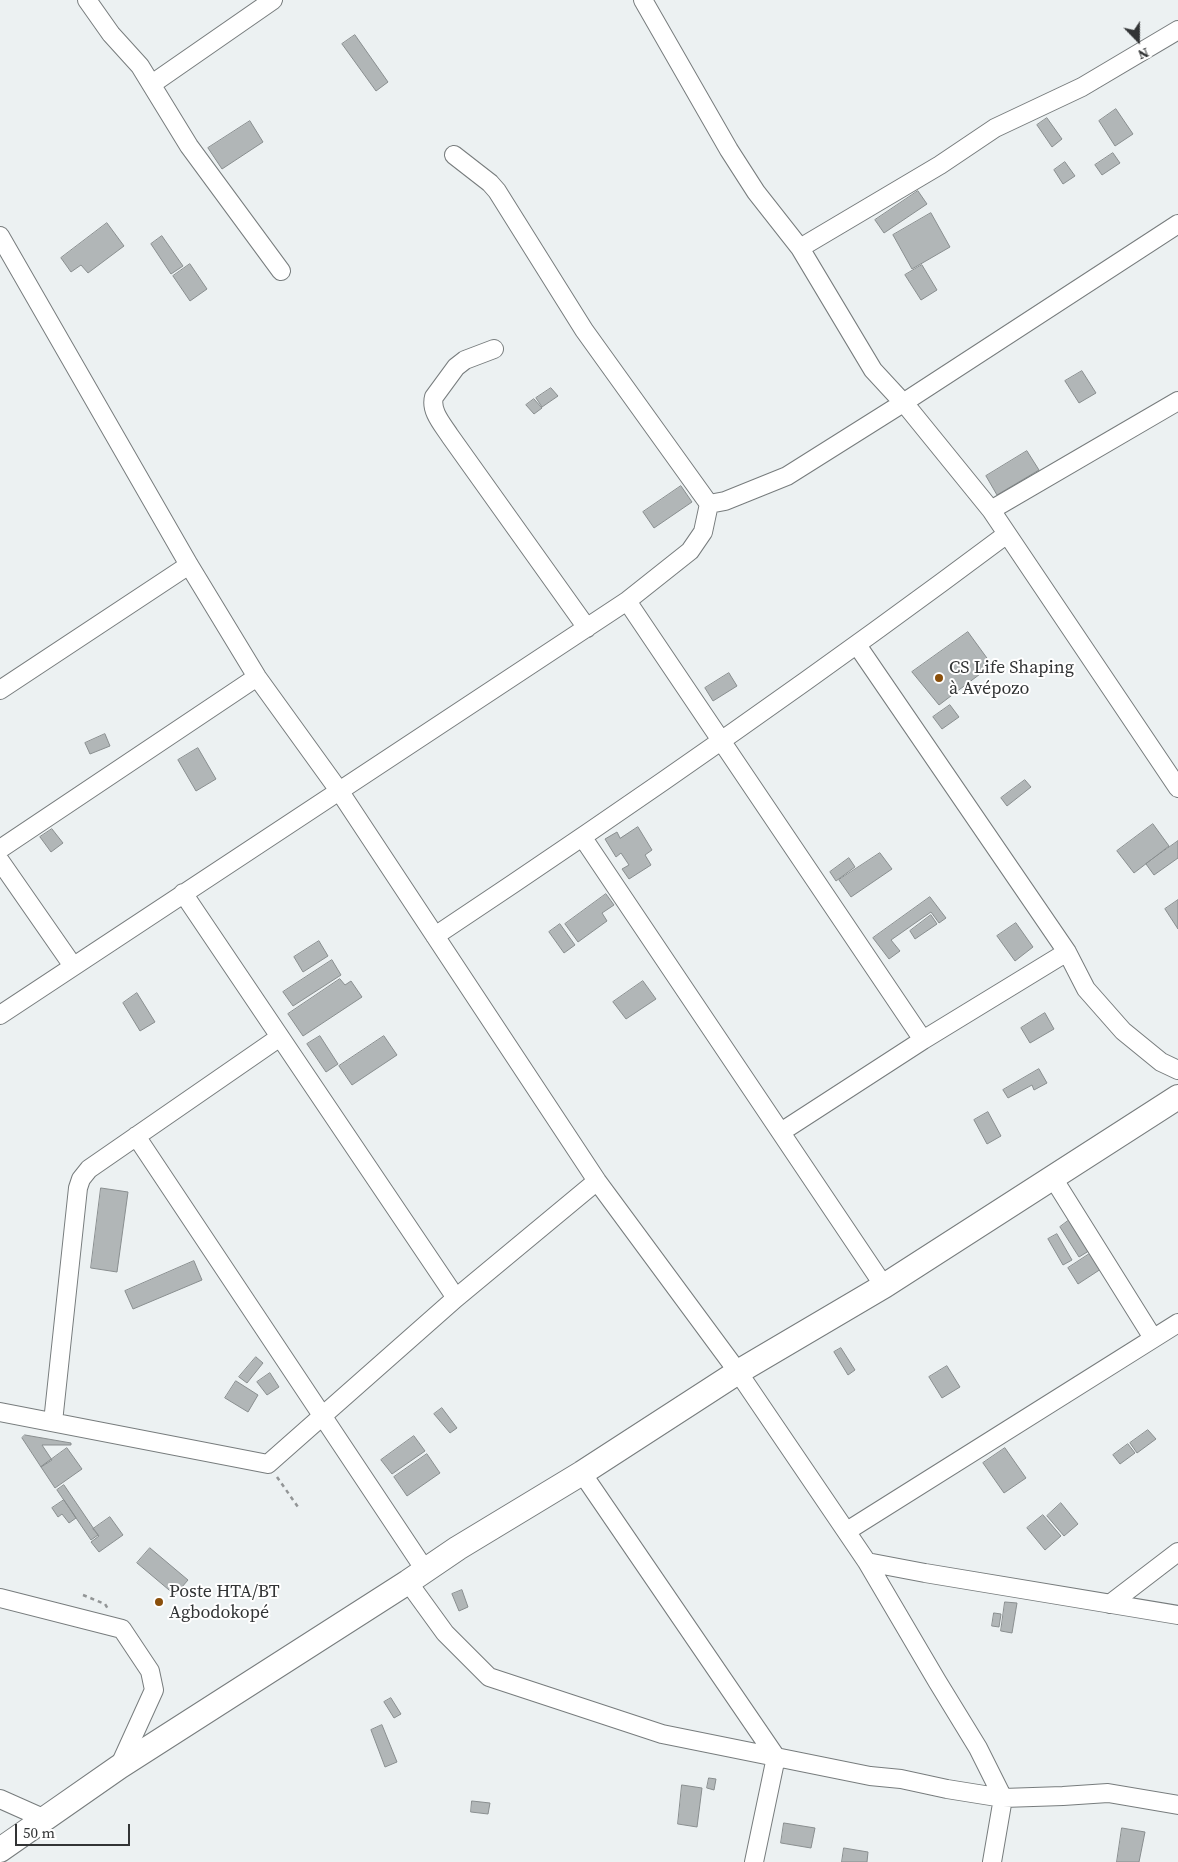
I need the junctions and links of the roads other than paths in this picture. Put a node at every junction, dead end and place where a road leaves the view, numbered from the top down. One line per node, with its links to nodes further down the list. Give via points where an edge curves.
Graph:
1 (87, 0): 5 (street)
2 (273, 0): 5 (street)
3 (644, 0): 9 (street, via 729,150 756,192)
4 (1178, 30): 9 (street, via 1082,88 995,128 940,165)
5 (152, 84): 10 (street, via 189,146)
6 (454, 155): 14 (street, via 497,192 584,330)
7 (1178, 224): 13 (street)
8 (3, 248): 17 (street)
9 (800, 248): 13 (street, via 873,370)
10 (281, 271)
11 (494, 349): 19 (street, via 456,367 434,397 434,410)
12 (1178, 400): 15 (street)
13 (903, 403): 14 (street, via 787,476 725,501); 15 (street)
14 (708, 504): 18 (street, via 703,532 690,551)
15 (991, 510): 16 (street)
16 (1007, 534): 20 (street); 24 (street)
17 (189, 565): 21 (street); 22 (street)
18 (626, 601): 19 (street); 23 (street)
19 (587, 628): 25 (street)
20 (857, 645): 23 (street); 31 (street)
21 (257, 677): 25 (street); 27 (street)
22 (0, 690)
23 (722, 739): 26 (street); 35 (street)
24 (1178, 788)
25 (340, 792): 29 (street); 30 (street)
26 (583, 838): 30 (street); 38 (street)
27 (0, 849)
28 (0, 861): 32 (street)
29 (183, 893): 32 (street); 34 (street)
30 (434, 936): 41 (street)
31 (1067, 952): 35 (street); 36 (street, via 1086,989 1123,1031 1161,1062)
32 (73, 966): 33 (street)
33 (0, 1015)
34 (280, 1037): 39 (street); 43 (street)
35 (924, 1040): 38 (street)
36 (1178, 1070)
37 (1178, 1097): 40 (street)
38 (781, 1132): 42 (street)
39 (136, 1136): 48 (street); 49 (street, via 89,1169 78,1188)
40 (1053, 1178): 42 (street); 45 (street)
41 (597, 1181): 43 (street); 46 (street)
42 (884, 1286): 46 (street)
43 (456, 1298): 48 (street)
44 (1178, 1323): 45 (street)
45 (1153, 1338): 51 (street)
46 (738, 1372): 50 (street); 51 (street)
47 (0, 1412): 49 (street)
48 (322, 1417): 49 (street, via 268,1464); 54 (street)
49 (53, 1422)
50 (582, 1472): 54 (street); 58 (street)
51 (846, 1531): 53 (street)
52 (1178, 1552): 56 (street)
53 (867, 1562): 56 (street); 60 (street, via 978,1748)
54 (417, 1576): 58 (street, via 445,1633 489,1677 662,1734); 59 (street)
55 (0, 1598): 59 (street, via 122,1629 141,1655 150,1671 154,1690)
56 (1110, 1604): 57 (street)
57 (1178, 1615)
58 (776, 1757): 60 (street); 65 (street)
59 (118, 1767): 63 (street)
60 (1003, 1798): 62 (street, via 1108,1793); 66 (street)
61 (0, 1799): 63 (street)
62 (1178, 1805)
63 (45, 1819): 64 (street)
64 (0, 1850)
65 (754, 1862)
66 (992, 1862)

